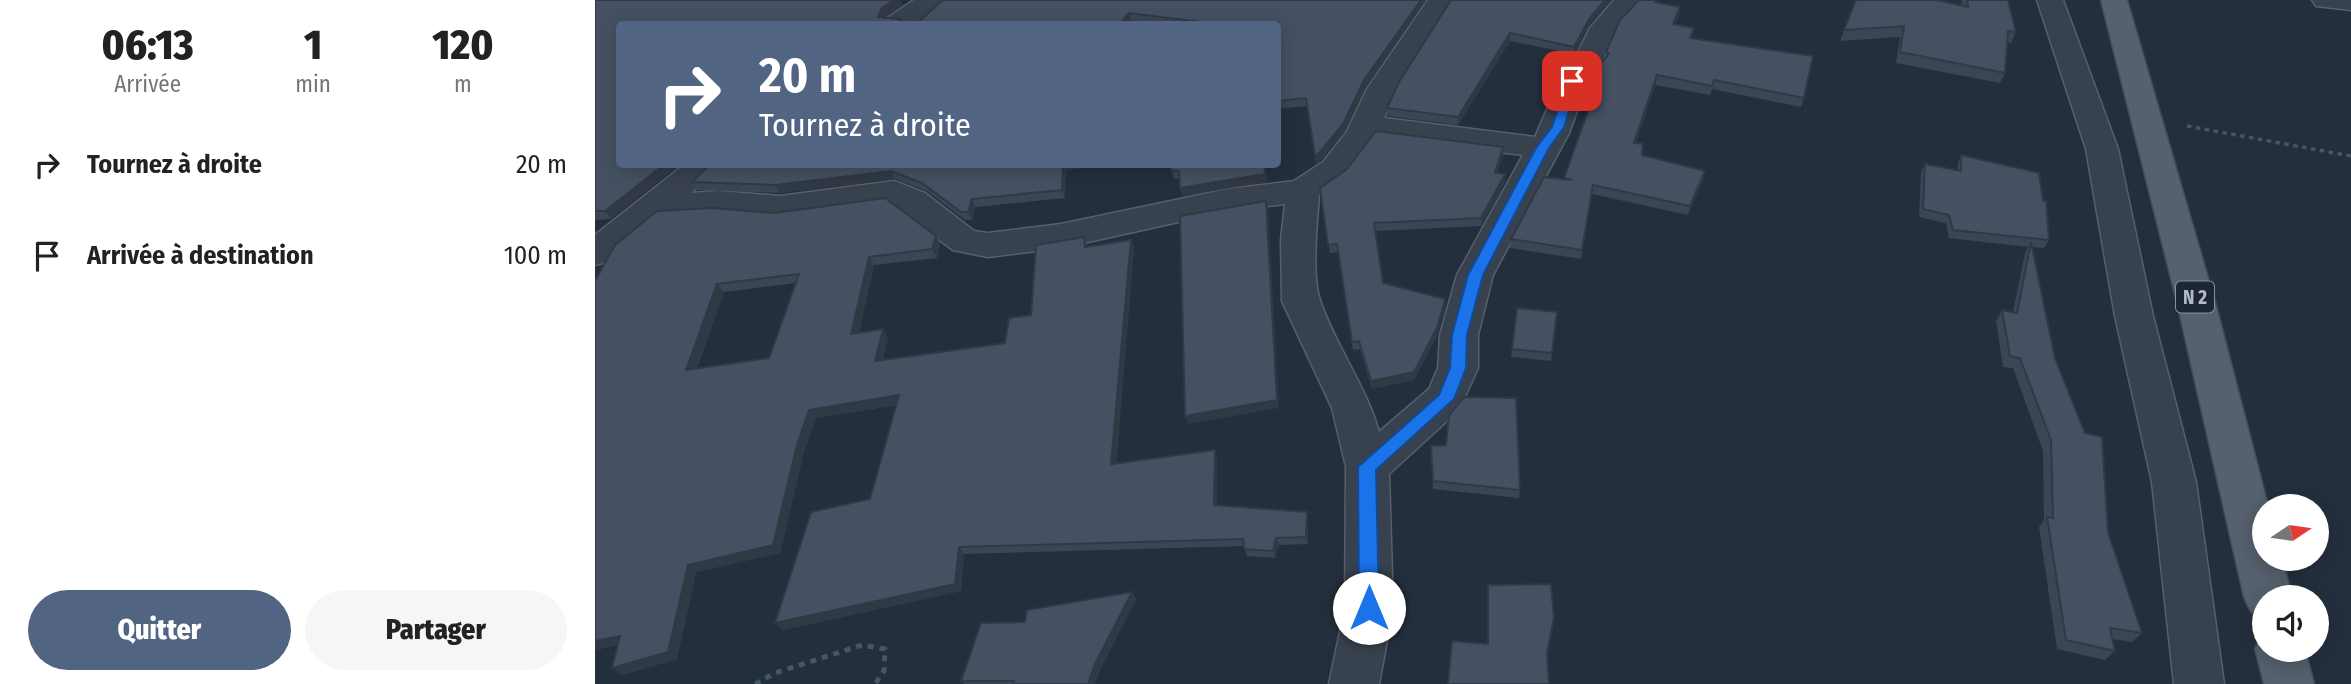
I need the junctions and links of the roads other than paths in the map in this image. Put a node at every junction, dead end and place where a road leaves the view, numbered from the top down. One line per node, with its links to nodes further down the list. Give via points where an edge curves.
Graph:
1 (931, 0): 8 (street)
2 (1441, 0): 9 (street, via 1382,89)
3 (1630, 0): 10 (street, via 1603,25 1588,61 1572,81 1558,127)
4 (2050, 0): 19 (street, via 2102,149 2134,316 2174,482)
5 (2114, 0): 16 (main road, N 2, via 2196,302)
6 (2325, 0): 7 (street)
7 (2351, 2)
8 (901, 21)
9 (1366, 125): 10 (street); 12 (street, via 1334,169)
10 (1543, 148): 15 (street, via 1475,275 1459,335 1458,368 1445,399)
11 (700, 168): 13 (street)
12 (1303, 191): 13 (street, via 1228,200 1061,236 988,245 965,242 913,201 894,192 780,207 717,202); 15 (street, via 1298,240 1301,301 1352,408)
13 (654, 206): 14 (street)
14 (595, 253)
15 (1367, 467): 18 (street, via 1369,608)
16 (2265, 585)
17 (2283, 662): 20 (main road)
18 (1353, 684)
19 (2199, 684)
20 (2289, 684)

